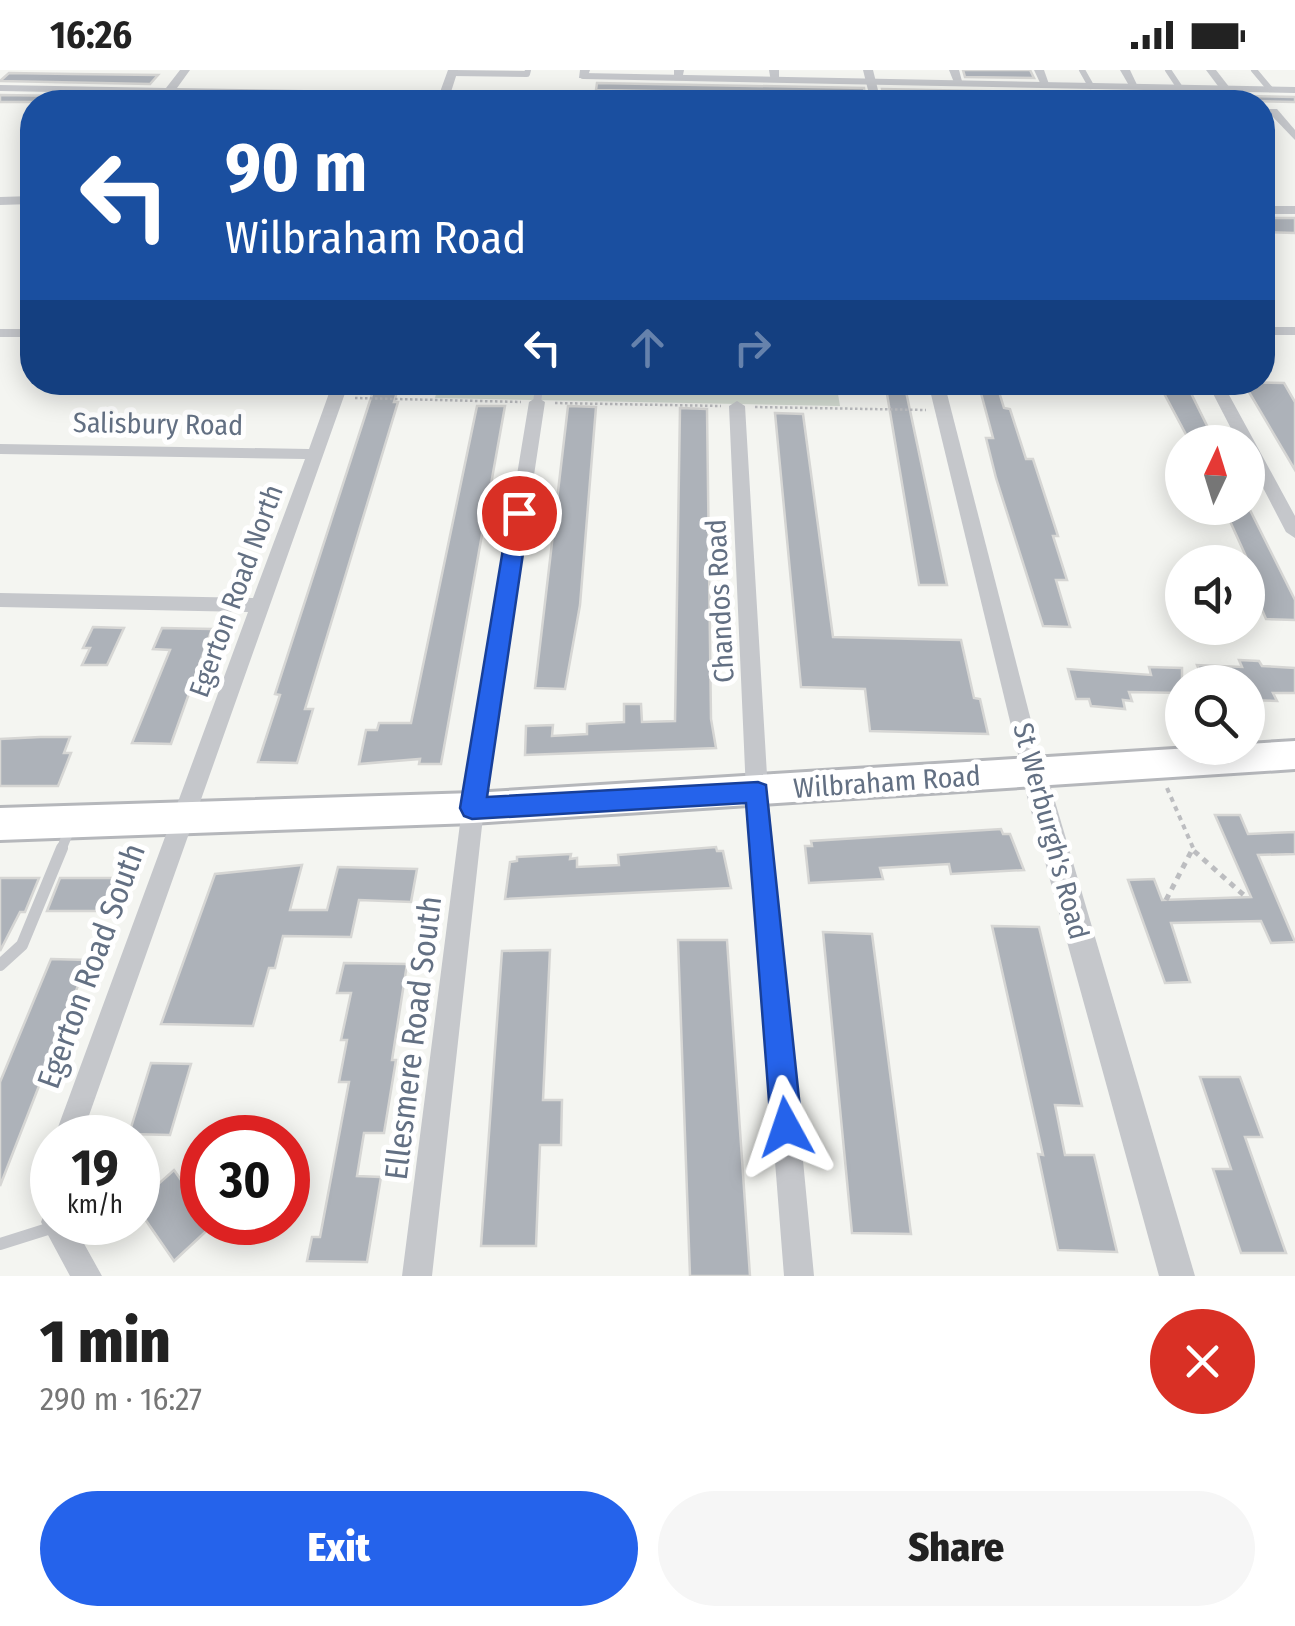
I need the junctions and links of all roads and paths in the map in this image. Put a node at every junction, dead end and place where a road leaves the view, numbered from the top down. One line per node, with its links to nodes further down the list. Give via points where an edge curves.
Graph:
1 (528, 70): 13 (lane)
2 (726, 70): 19 (lane)
3 (820, 70): 20 (lane)
4 (912, 70): 21 (lane)
5 (954, 70): 22 (street)
6 (997, 70): 23 (lane)
7 (1039, 70): 24 (street)
8 (1082, 70): 25 (lane)
9 (1125, 70): 26 (street)
10 (1168, 70): 28 (lane)
11 (1212, 70): 29 (street)
12 (1254, 70): 30 (lane)
13 (452, 72)
14 (584, 73): 15 (lane)
15 (631, 74): 16 (lane)
16 (678, 74): 19 (lane)
17 (774, 75): 19 (lane); 20 (lane)
18 (870, 76): 20 (lane); 21 (lane)
19 (727, 79)
20 (822, 81)
21 (916, 82): 22 (lane)
22 (958, 84): 23 (lane)
23 (1003, 84): 24 (lane)
24 (1046, 85): 25 (lane)
25 (1091, 86): 26 (lane)
26 (1135, 87): 28 (lane)
27 (0, 88): 31 (street)
28 (1180, 88): 29 (lane)
29 (1226, 88): 30 (lane)
30 (1270, 89): 32 (lane)
31 (113, 90)
32 (1295, 90)
33 (1275, 117): 34 (street)
34 (1295, 137)
35 (336, 395): 44 (street, Egerton Road North)
36 (538, 395): 53 (street, Ellesmere Road South)
37 (581, 395): 40 (path)
38 (939, 395): 41 (street, St Werburgh's Road)
39 (1221, 395): 42 (street)
40 (737, 406): 41 (path); 52 (street, Chandos Road)
41 (942, 410): 51 (street, St Werburgh's Road)
42 (1237, 425)
43 (0, 450): 44 (street, Salisbury Road)
44 (316, 454): 48 (street, Egerton Road North)
45 (1265, 477): 46 (street)
46 (1295, 532)
47 (0, 600): 48 (street)
48 (261, 605): 54 (street, Egerton Road North)
49 (1295, 755): 50 (highway, Wilbraham Road)
50 (1157, 763): 51 (highway, Wilbraham Road); 57 (path)
51 (1032, 771): 52 (highway, Wilbraham Road); 68 (street, St Werburgh's Road)
52 (758, 792): 53 (highway, Wilbraham Road); 67 (street, Chandos Road)
53 (472, 808): 54 (highway, Wilbraham Road); 66 (street, Ellesmere Road South)
54 (182, 819): 55 (highway, Wilbraham Road); 61 (street, Egerton Road South)
55 (72, 822): 56 (highway, Wilbraham Road); 60 (lane, via 22,946)
56 (0, 824)
57 (1194, 851): 58 (path); 59 (path)
58 (1246, 898)
59 (1166, 900)
60 (0, 965)
61 (74, 1115)
62 (30, 1234): 63 (lane)
63 (0, 1244)
64 (68, 1245): 65 (street)
65 (87, 1276)
66 (418, 1276)
67 (799, 1276)
68 (1177, 1276)

